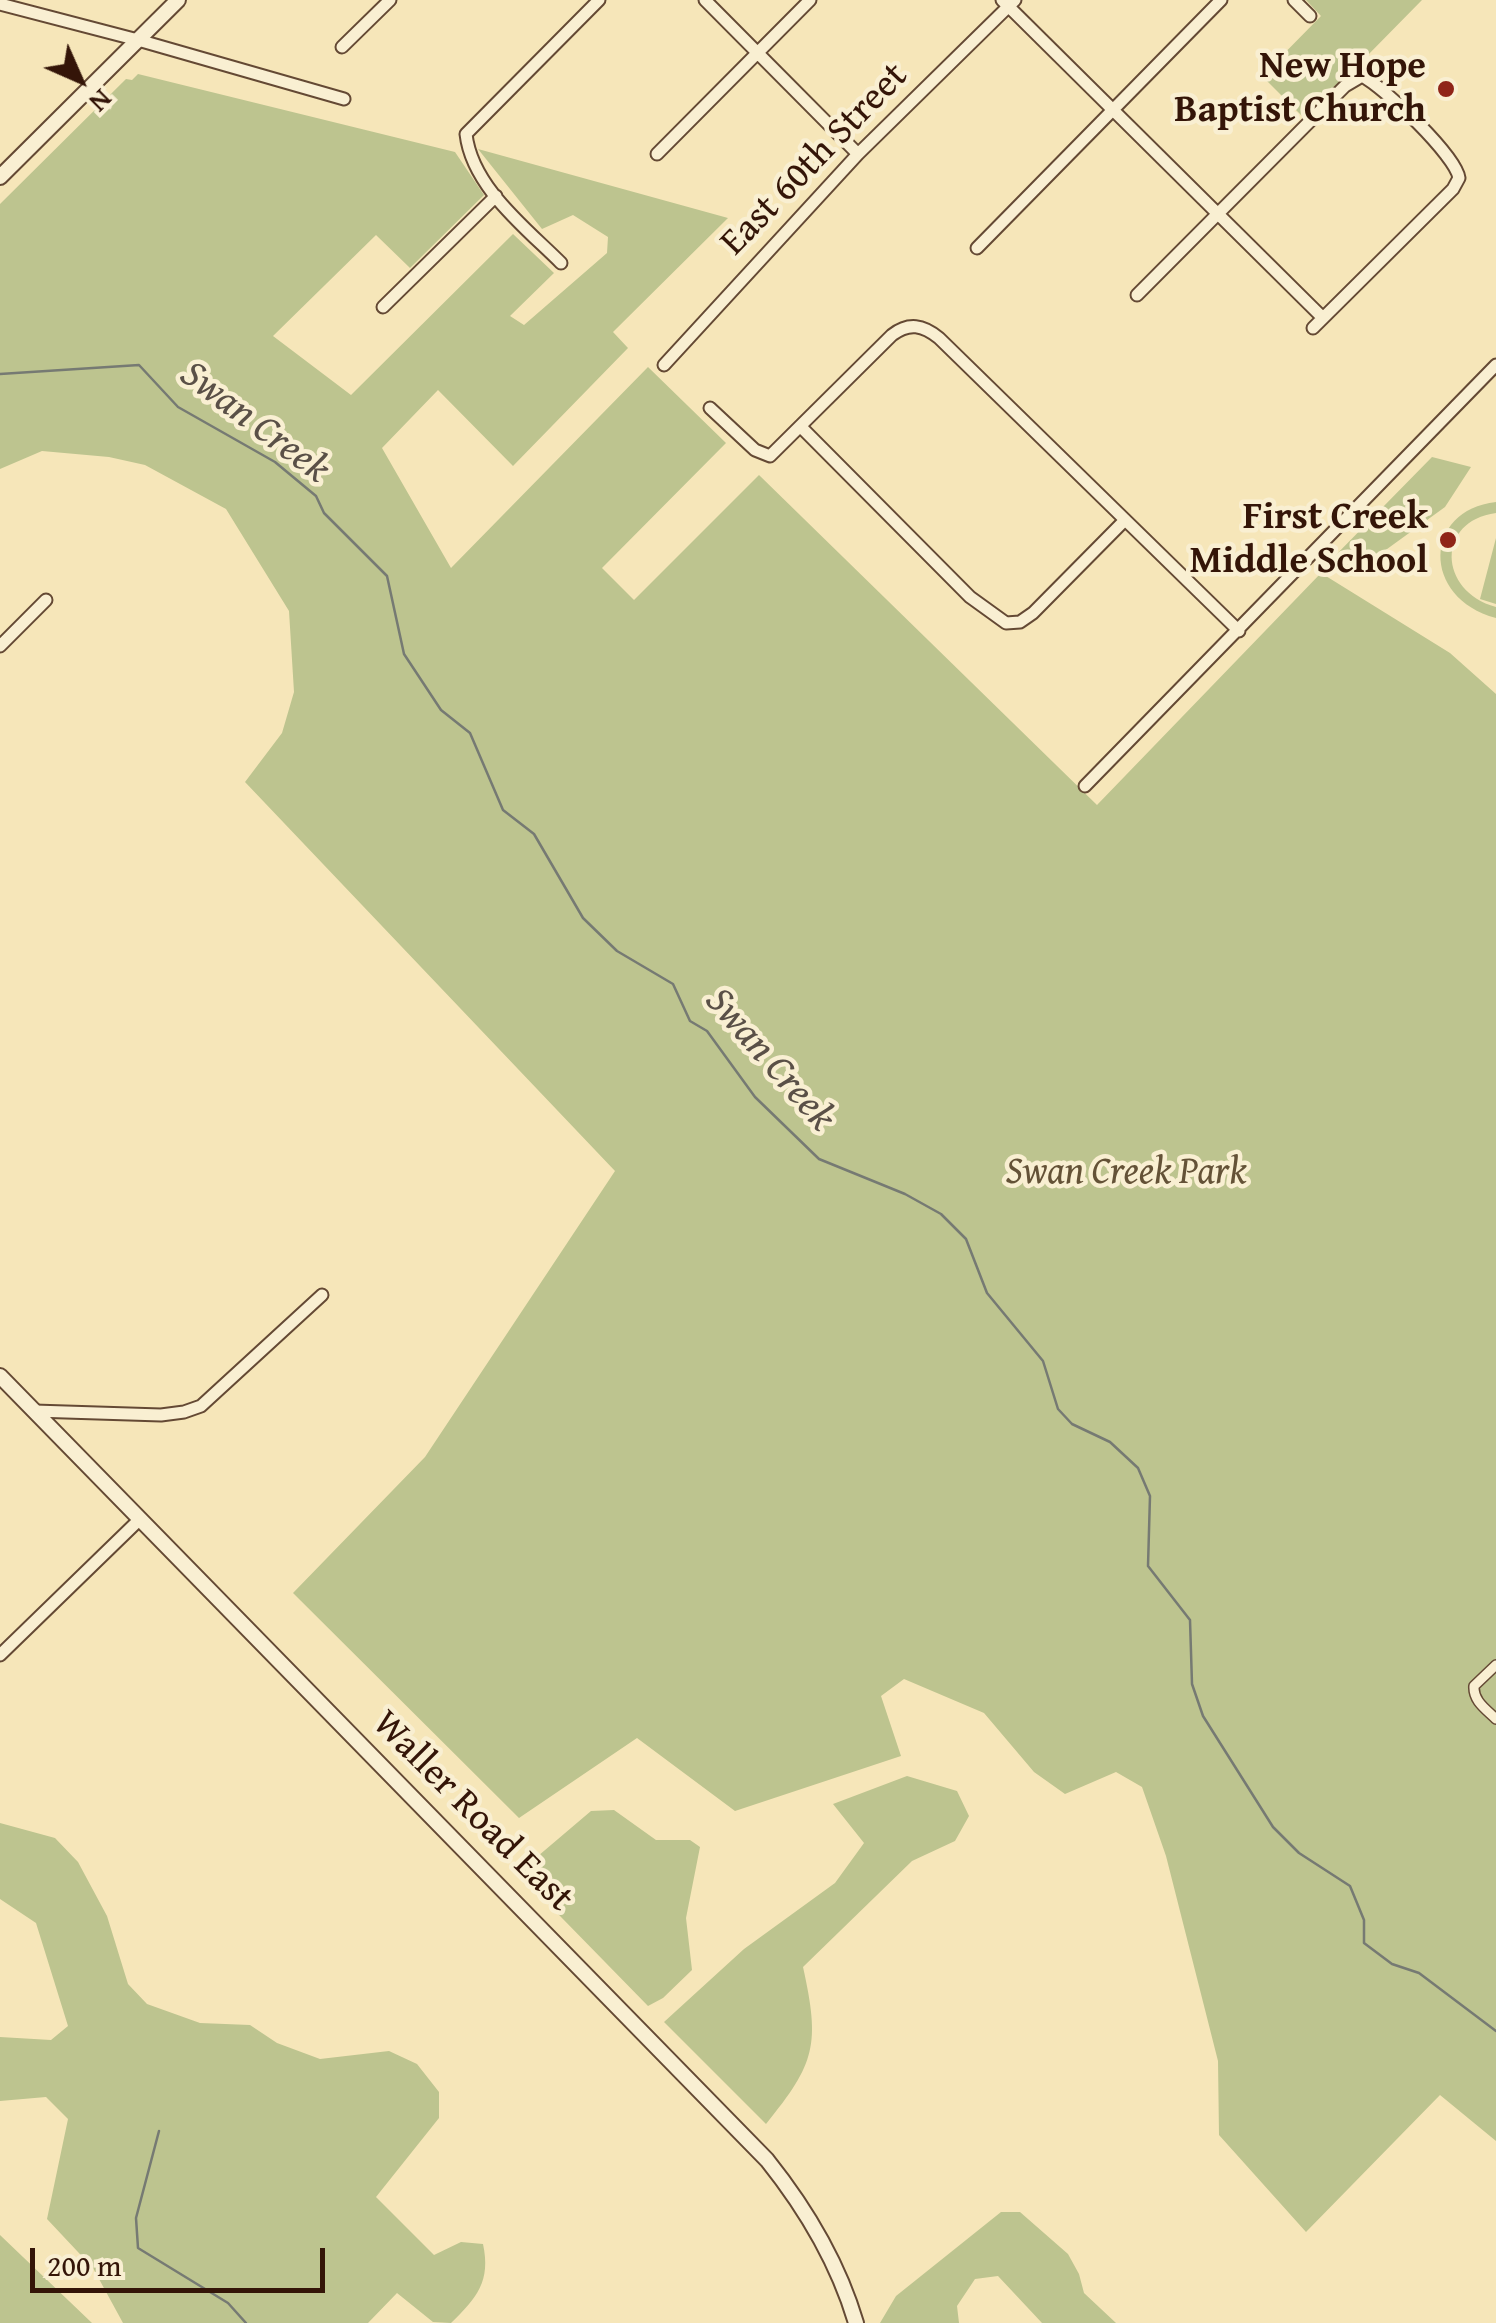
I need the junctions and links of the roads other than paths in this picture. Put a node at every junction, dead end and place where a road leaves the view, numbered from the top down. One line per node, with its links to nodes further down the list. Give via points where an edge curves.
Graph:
1 (178, 0): 11 (street)
2 (390, 0): 12 (street)
3 (599, 0): 19 (street, via 466,134 476,170)
4 (705, 0): 13 (street)
5 (810, 0): 13 (street)
6 (1221, 0): 15 (street)
7 (1294, 0): 10 (street)
8 (1008, 2): 15 (street); 17 (street, East 60th Street)
9 (0, 4): 11 (street)
10 (1310, 16)
11 (138, 40): 14 (street); 18 (street)
12 (342, 47)
13 (758, 52): 16 (street); 17 (street)
14 (344, 99)
15 (1112, 110): 20 (street); 21 (street)
16 (658, 154)
17 (858, 154): 27 (street, East 60th Street)
18 (0, 177)
19 (496, 196): 22 (street); 24 (street)
20 (1218, 214): 23 (street); 25 (street); 25 (street, via 1345,86 1362,76 1384,92 1459,174 1454,189)
21 (977, 248)
22 (562, 263)
23 (1137, 294)
24 (383, 307)
25 (1323, 318): 26 (street)
26 (1312, 328)
27 (664, 366)
28 (1496, 366): 33 (street)
29 (710, 408): 30 (street, via 762,456 773,456)
30 (801, 428): 31 (street, via 892,335 915,326 936,335); 31 (street, via 978,604 1006,623 1034,613)
31 (1126, 520): 33 (street)
32 (46, 600): 34 (street)
33 (1239, 630): 35 (street)
34 (0, 646)
35 (1085, 786)
36 (322, 1295): 38 (street, via 201,1406 162,1415)
37 (0, 1376): 38 (street, Waller Road East)
38 (34, 1411): 39 (street, Waller Road East)
39 (139, 1520): 40 (street); 43 (street, Waller Road East, via 767,2160 828,2249)
40 (0, 1655)
41 (1496, 1665): 42 (street, via 1474,1686)
42 (1496, 1719)
43 (856, 2323)

